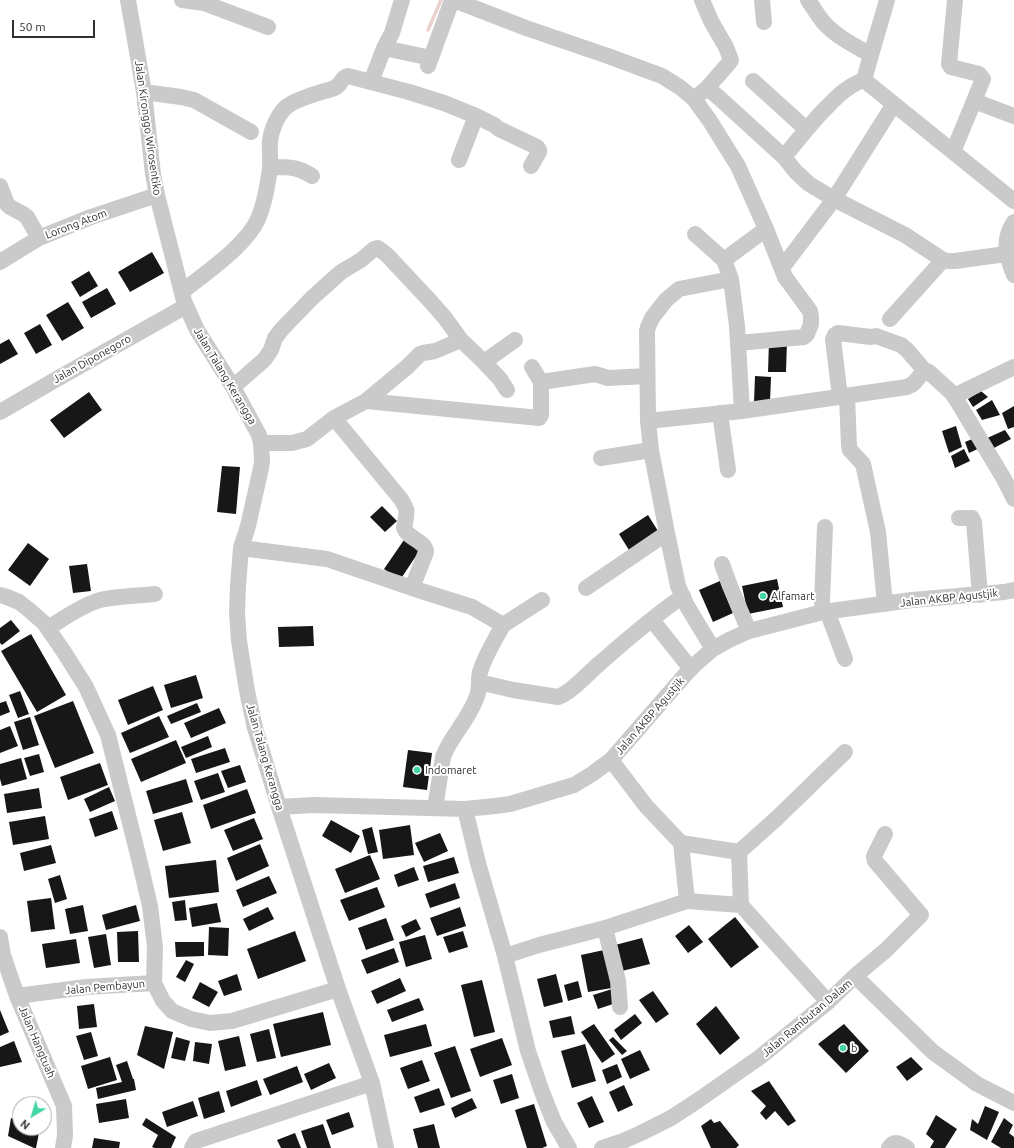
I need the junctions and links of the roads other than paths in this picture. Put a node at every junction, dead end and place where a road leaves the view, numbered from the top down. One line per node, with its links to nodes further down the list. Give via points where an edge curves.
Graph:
1 (128, 0): 17 (street, Jalan Kironggo Wirosentiko)
2 (182, 0): 10 (street, via 204,3)
3 (402, 0): 11 (street, via 392,33)
4 (702, 0): 16 (street, via 726,46 730,60)
5 (762, 0): 9 (street)
6 (808, 0): 12 (street, via 829,28)
7 (887, 0): 12 (street)
8 (956, 0): 19 (street, via 949,64 951,67 982,77)
9 (764, 22)
10 (268, 27)
11 (384, 48): 15 (street); 18 (street, via 426,59 451,3 459,2 662,76 687,92)
12 (871, 56): 13 (street)
13 (864, 80): 20 (street); 23 (street, via 839,94)
14 (753, 81): 23 (street)
15 (371, 82): 21 (street, via 414,93); 29 (street, Jalan Diponegoro, via 346,76 340,85 284,108 270,141)
16 (707, 88): 18 (street); 26 (street)
17 (144, 92): 24 (street, via 194,100); 32 (street, Jalan Kironggo Wirosentiko)
18 (694, 100): 36 (street, via 738,166)
19 (974, 101): 22 (street); 25 (street)
20 (894, 104): 25 (street); 33 (street)
21 (476, 116): 27 (street); 28 (street, via 537,147 539,152)
22 (1014, 116)
23 (806, 129): 26 (street)
24 (251, 132)
25 (953, 152): 34 (street)
26 (784, 157): 33 (street, via 809,184)
27 (459, 160)
28 (531, 166)
29 (270, 167): 30 (street, via 299,169); 46 (street, Jalan Diponegoro, via 263,204 249,234)
30 (312, 176)
31 (0, 186): 38 (street, via 7,204 27,217)
32 (157, 195): 38 (street, Lorong Atom); 46 (street, Jalan Kironggo Wirosentiko)
33 (834, 199): 41 (street, via 905,235); 43 (street)
34 (1014, 201)
35 (1014, 222): 39 (street, via 1007,236)
36 (766, 229): 40 (street); 43 (street)
37 (695, 234): 40 (street)
38 (39, 238): 42 (street, Lorong Atom)
39 (1006, 254): 41 (street, via 955,261); 44 (street)
40 (724, 260): 45 (street)
41 (943, 260): 47 (street)
42 (0, 262)
43 (782, 268): 50 (street, via 790,285 811,313 807,334 801,337)
44 (1014, 275)
45 (732, 279): 50 (street); 55 (street, via 681,288 666,300 648,327)
46 (184, 300): 57 (street, Jalan Talang Kerangga, via 197,330); 63 (street, Jalan Diponegoro)
47 (890, 319)
48 (461, 340): 51 (street); 57 (street, via 432,303 378,248 341,272 312,298 282,329 264,360); 61 (street, via 435,351 420,354)
49 (515, 340): 51 (street)
50 (738, 342): 62 (street)
51 (484, 362): 58 (street)
52 (532, 367): 56 (street)
53 (1014, 367): 60 (street)
54 (924, 371): 59 (street, via 907,387); 59 (street, via 901,345 876,336 838,333 833,339); 60 (street, via 930,373)
55 (647, 376): 56 (street, via 608,378 595,374); 66 (street)
56 (541, 382): 61 (street, via 541,415 538,418)
57 (233, 387): 67 (street, Jalan Talang Kerangga, via 256,428)
58 (507, 390)
59 (844, 396): 62 (street); 85 (street, via 849,448 863,464 878,532)
60 (954, 396): 71 (street)
61 (366, 401): 65 (street)
62 (742, 411): 64 (street)
63 (0, 412)
64 (720, 413): 66 (street); 70 (street)
65 (334, 418): 67 (street, via 307,440 292,443); 77 (street, via 406,506 404,528 426,549)
66 (648, 422): 68 (street)
67 (261, 443): 75 (street, Jalan Talang Kerangga, via 261,468)
68 (651, 450): 69 (street); 74 (street)
69 (601, 458)
70 (728, 470)
71 (1014, 499)
72 (959, 518): 82 (street, via 969,517 974,522)
73 (825, 527): 86 (street, via 822,601)
74 (667, 534): 78 (street); 83 (street, via 678,586)
75 (241, 548): 77 (street, via 327,560); 97 (street, Jalan Talang Kerangga, via 237,613 241,659 255,728)
76 (722, 564): 90 (street)
77 (412, 588): 88 (street, via 472,607)
78 (586, 588)
79 (1014, 590): 82 (street, Jalan AKBP Agustjik)
80 (155, 594): 89 (street, via 96,601)
81 (0, 595): 89 (street, via 19,602)
82 (980, 595): 85 (street, Jalan AKBP Agustjik)
83 (683, 596): 87 (street); 91 (street)
84 (542, 600): 88 (street)
85 (885, 604): 86 (street, Jalan AKBP Agustjik)
86 (825, 611): 90 (street, Jalan AKBP Agustjik); 92 (street)
87 (652, 620): 93 (street); 94 (street, via 561,696 535,694)
88 (503, 625): 94 (street, via 487,654)
89 (48, 628): 109 (street, via 86,687 108,735 150,906 155,947)
90 (749, 631): 91 (street, Jalan AKBP Agustjik)
91 (713, 649): 93 (street, Jalan AKBP Agustjik)
92 (845, 659)
93 (691, 669): 96 (street, Jalan AKBP Agustjik)
94 (479, 682): 98 (street, via 475,701 443,757)
95 (845, 752): 102 (street, via 778,818)
96 (611, 760): 99 (street, Jalan AKBP Agustjik, via 584,780 569,787 510,804); 101 (street, via 646,806)
97 (279, 807): 98 (street, Jalan AKBP Agustjik, via 314,805); 110 (street, Jalan Talang Kerangga)
98 (435, 808): 99 (street, Jalan AKBP Agustjik)
99 (465, 809): 107 (street)
100 (885, 834): 108 (street, via 875,854 875,861 921,915)
101 (681, 843): 102 (street); 103 (street)
102 (739, 852): 104 (street)
103 (687, 901): 104 (street); 105 (street)
104 (741, 905): 112 (street)
105 (605, 928): 107 (street); 113 (street, via 618,981)
106 (0, 937): 111 (street, Jalan Hangtuah)
107 (504, 956): 119 (street, via 528,1051 554,1122)
108 (855, 976): 112 (street, Jalan Rambutan Dalam); 115 (street, Jalan Rambutan Dalam, via 932,1052 977,1084)
109 (154, 983): 110 (street, Jalan Pembayun, via 163,1001 172,1011 210,1023 232,1021); 111 (street, Jalan Pembayun, via 86,987)
110 (338, 989): 114 (street, Jalan Talang Kerangga)
111 (18, 996): 116 (street, Jalan Hangtuah, via 64,1106)
112 (828, 1002): 120 (street, Jalan Rambutan Dalam, via 760,1057 697,1101 641,1133)
113 (620, 1007)
114 (372, 1083): 117 (street, via 196,1141); 118 (street, Jalan Talang Kerangga)
115 (1014, 1103)
116 (63, 1148)
117 (192, 1148)
118 (386, 1148)
119 (569, 1148)
120 (602, 1148)
121 (889, 1148): 122 (street, via 897,1142)
122 (907, 1148)

